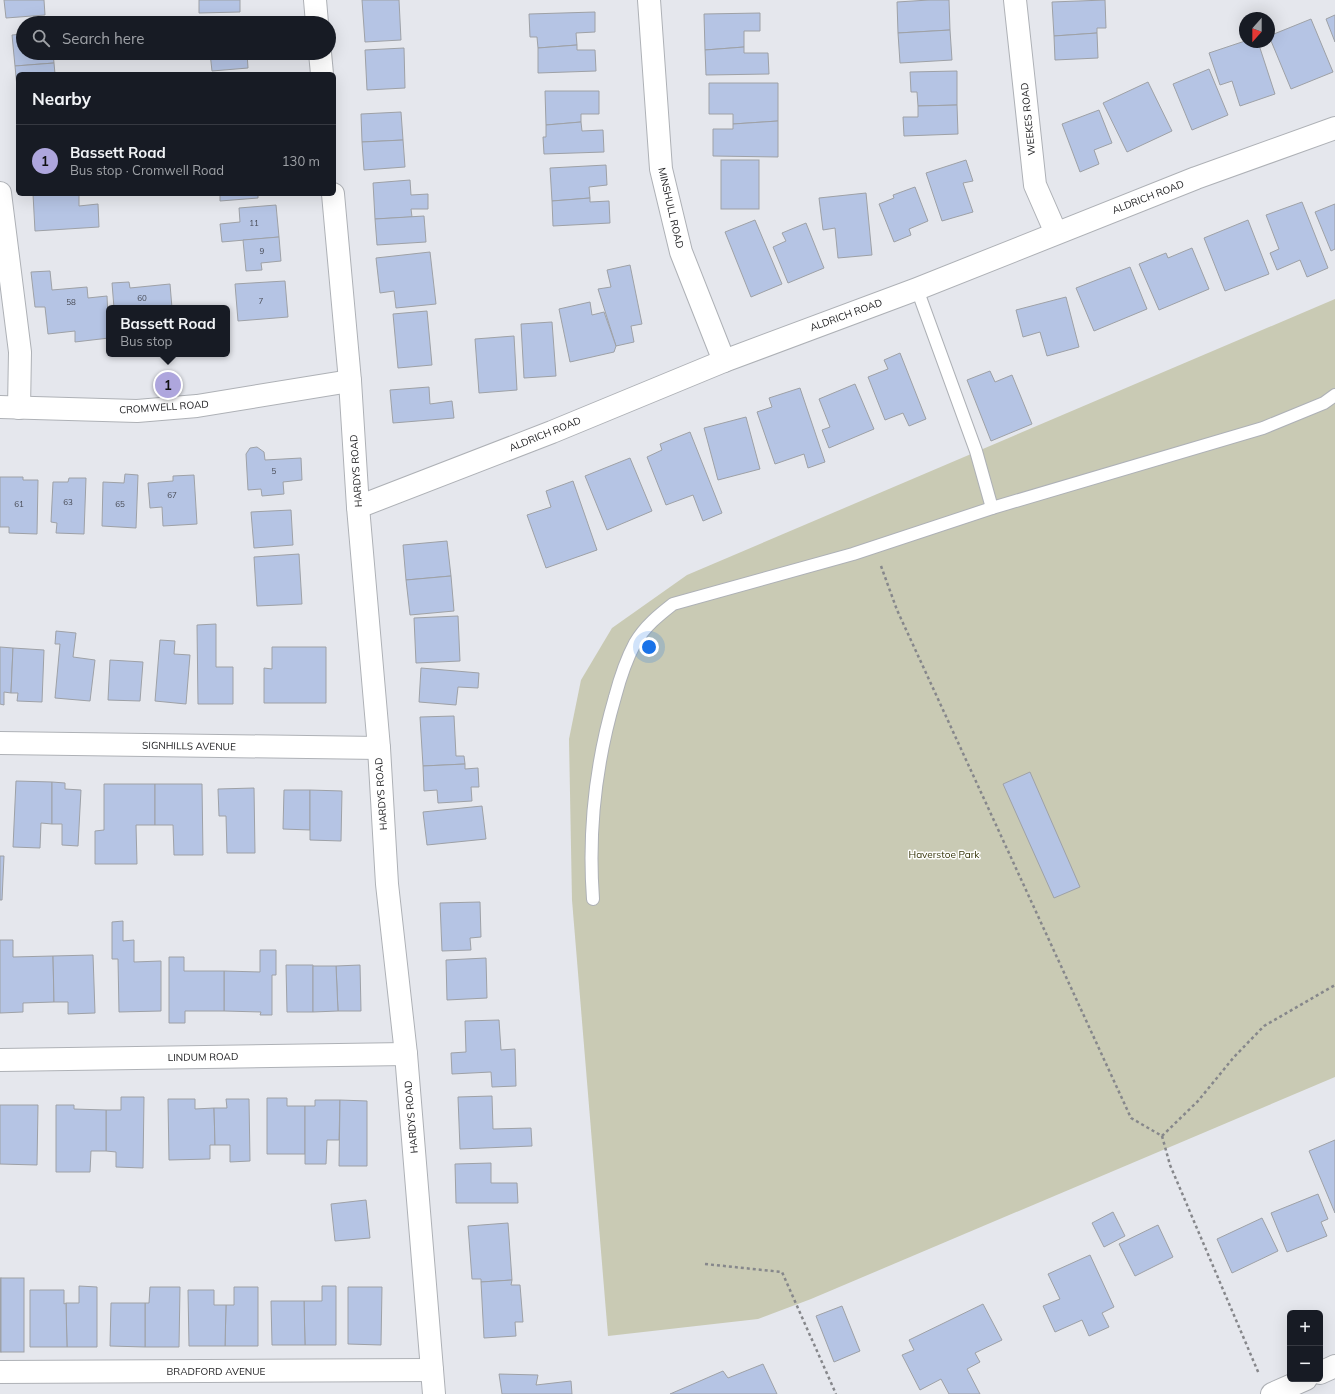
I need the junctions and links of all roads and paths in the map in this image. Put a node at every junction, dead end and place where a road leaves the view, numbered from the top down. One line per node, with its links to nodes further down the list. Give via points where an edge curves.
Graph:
1 (315, 0): 4 (street)
2 (649, 0): 12 (street, MINSHULL ROAD, via 661,169 682,252)
3 (1015, 0): 10 (street, WEEKES ROAD, via 1035,185)
4 (317, 16)
5 (321, 60): 6 (street)
6 (322, 72)
7 (1335, 128): 10 (street, ALDRICH ROAD, via 1196,178)
8 (0, 193): 15 (street, via 20,352)
9 (333, 196): 13 (street, HARDYS ROAD)
10 (1056, 233): 11 (street, ALDRICH ROAD)
11 (917, 289): 12 (street, ALDRICH ROAD); 17 (lane, via 976,451)
12 (724, 361): 16 (street, ALDRICH ROAD, via 552,432)
13 (350, 381): 15 (street, CROMWELL ROAD, via 197,406 137,411); 16 (street, HARDYS ROAD)
14 (1335, 395): 17 (lane, via 1324,403 1264,428)
15 (10, 407)
16 (358, 507): 20 (street, HARDYS ROAD)
17 (992, 508): 18 (lane)
18 (874, 547): 21 (lane, via 673,604 653,620 636,642 624,666 605,730 595,793 591,866); 25 (path, via 897,610 1131,1118)
19 (0, 743): 20 (street, SIGNHILLS AVENUE)
20 (379, 748): 23 (street, HARDYS ROAD, via 387,884)
21 (593, 899)
22 (1335, 985): 25 (path, via 1264,1026 1234,1057 1198,1101)
23 (406, 1054): 24 (street, LINDUM ROAD); 28 (street, HARDYS ROAD)
24 (0, 1060)
25 (1162, 1136): 32 (path, via 1170,1165)
26 (705, 1264): 34 (path, via 782,1272)
27 (1335, 1366): 30 (street)
28 (432, 1370): 29 (street, BRADFORD AVENUE); 33 (street, HARDYS ROAD)
29 (0, 1372)
30 (1323, 1372)
31 (1291, 1382): 32 (street)
32 (1267, 1387)
33 (434, 1394)
34 (836, 1394)

